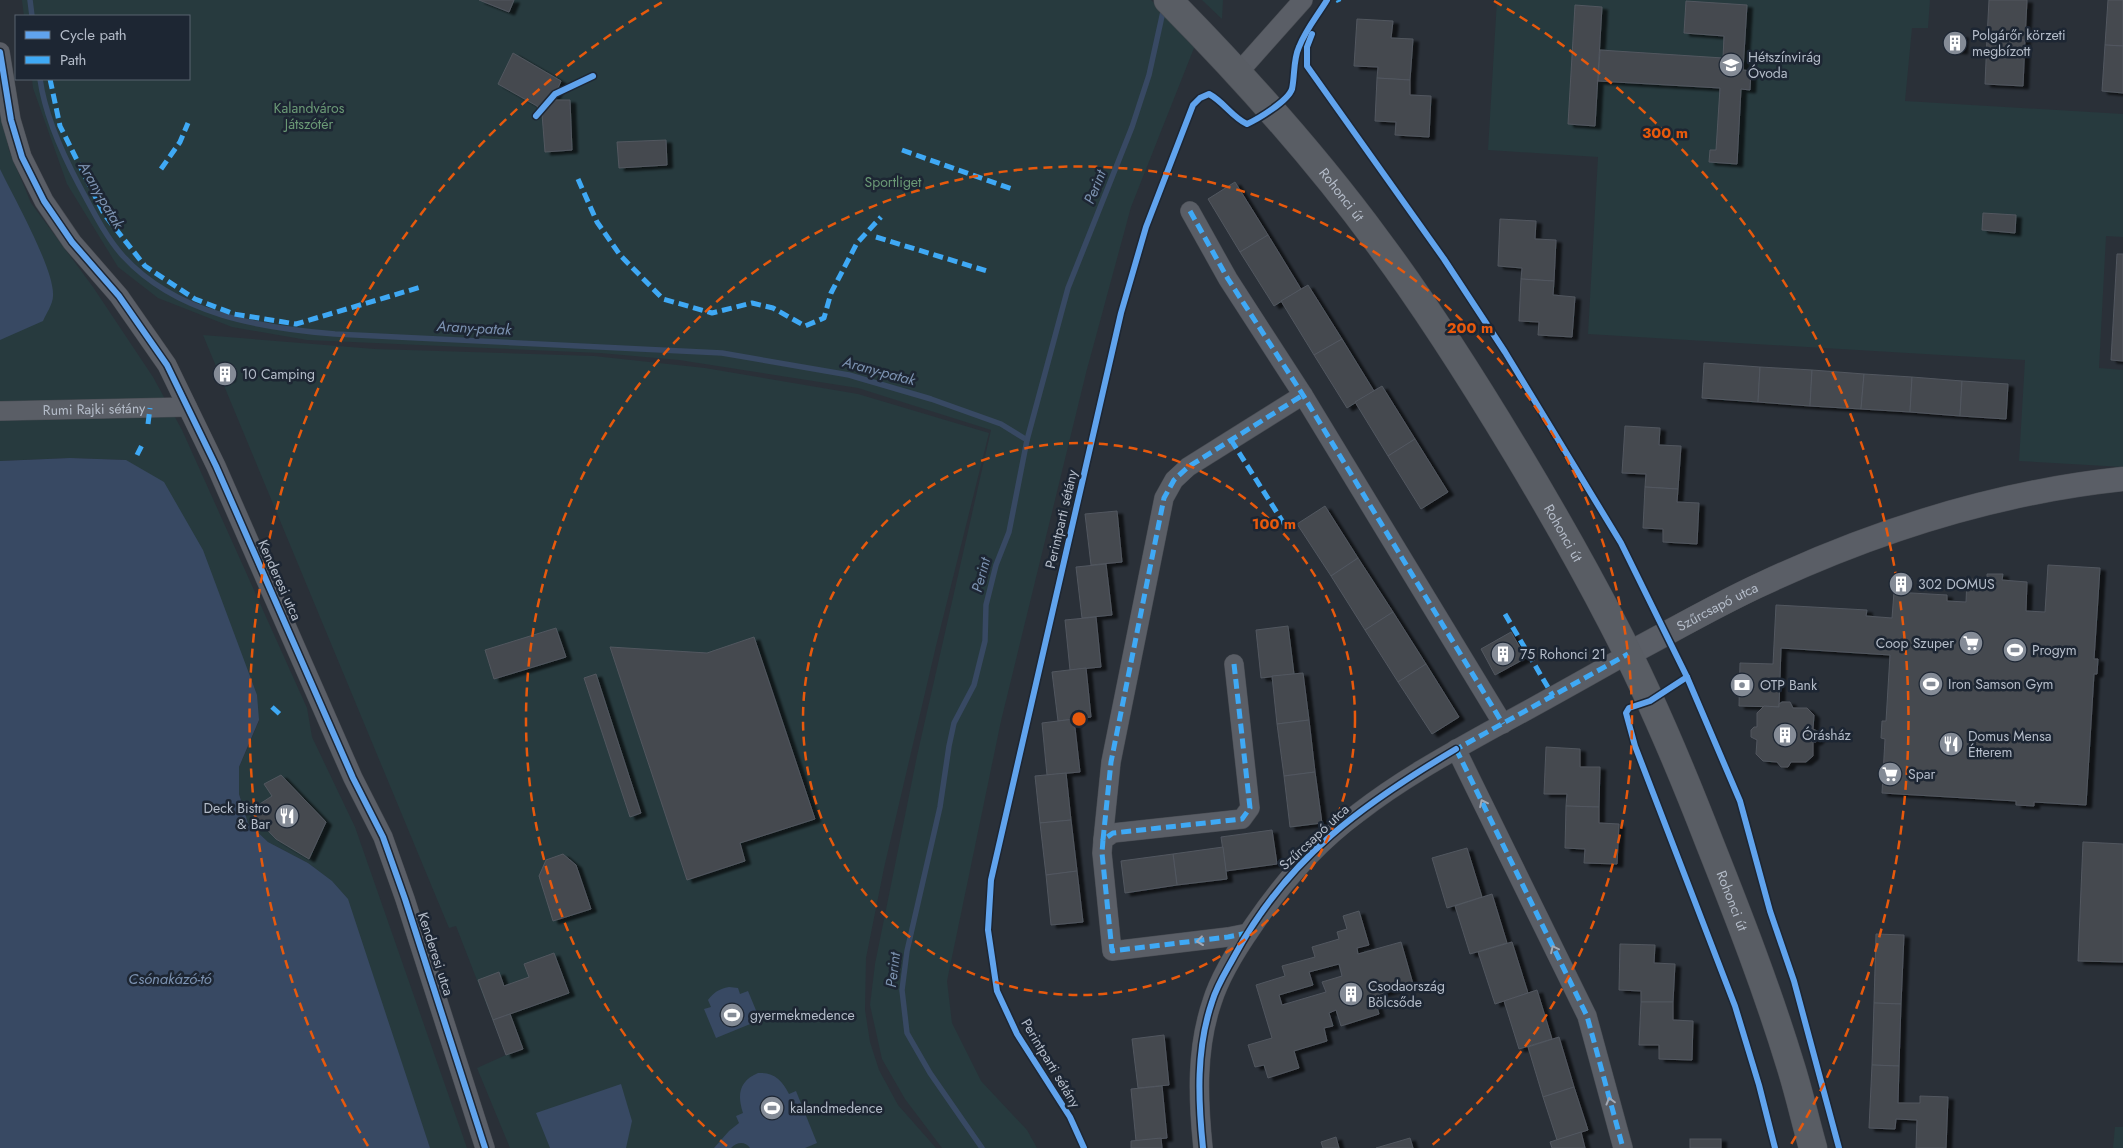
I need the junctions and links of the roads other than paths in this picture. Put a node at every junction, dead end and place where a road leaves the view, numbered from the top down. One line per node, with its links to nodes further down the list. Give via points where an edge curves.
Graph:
1 (1168, 0): 4 (main road, Rohonci út)
2 (1303, 0): 4 (street)
3 (0, 52): 7 (street, Kenderesi utca, via 11,120 22,156 44,201 72,242 119,296 167,365)
4 (1238, 73): 10 (main road, Rohonci út, via 1378,241 1435,323 1550,509)
5 (1190, 211): 6 (street, via 1228,279)
6 (1303, 396): 12 (street); 14 (street, via 1188,467 1174,480 1164,498 1111,762)
7 (187, 407): 8 (street, Rumi Rajki sétány); 16 (street, Kenderesi utca, via 353,778 383,837)
8 (0, 411)
9 (2123, 480): 10 (street, Szűrcsapó utca, via 2061,487 2015,497 1894,532 1762,584)
10 (1628, 654): 12 (street, Szűrcsapó utca); 19 (main road, Rohonci út, via 1674,753 1741,919 1791,1066)
11 (1234, 664): 14 (street, via 1250,808 1242,819 1113,833)
12 (1503, 724): 13 (street, Szűrcsapó utca)
13 (1456, 750): 15 (street, Szűrcsapó utca, via 1392,788 1324,841 1290,875); 18 (street, one-way to 13, via 1587,1016)
14 (1103, 840): 15 (street, one-way to 14, via 1112,951)
15 (1248, 933): 17 (street, Szűrcsapó utca, via 1216,991 1205,1028 1199,1103)
16 (485, 1148)
17 (1203, 1148)
18 (1623, 1148)
19 (1813, 1148)

